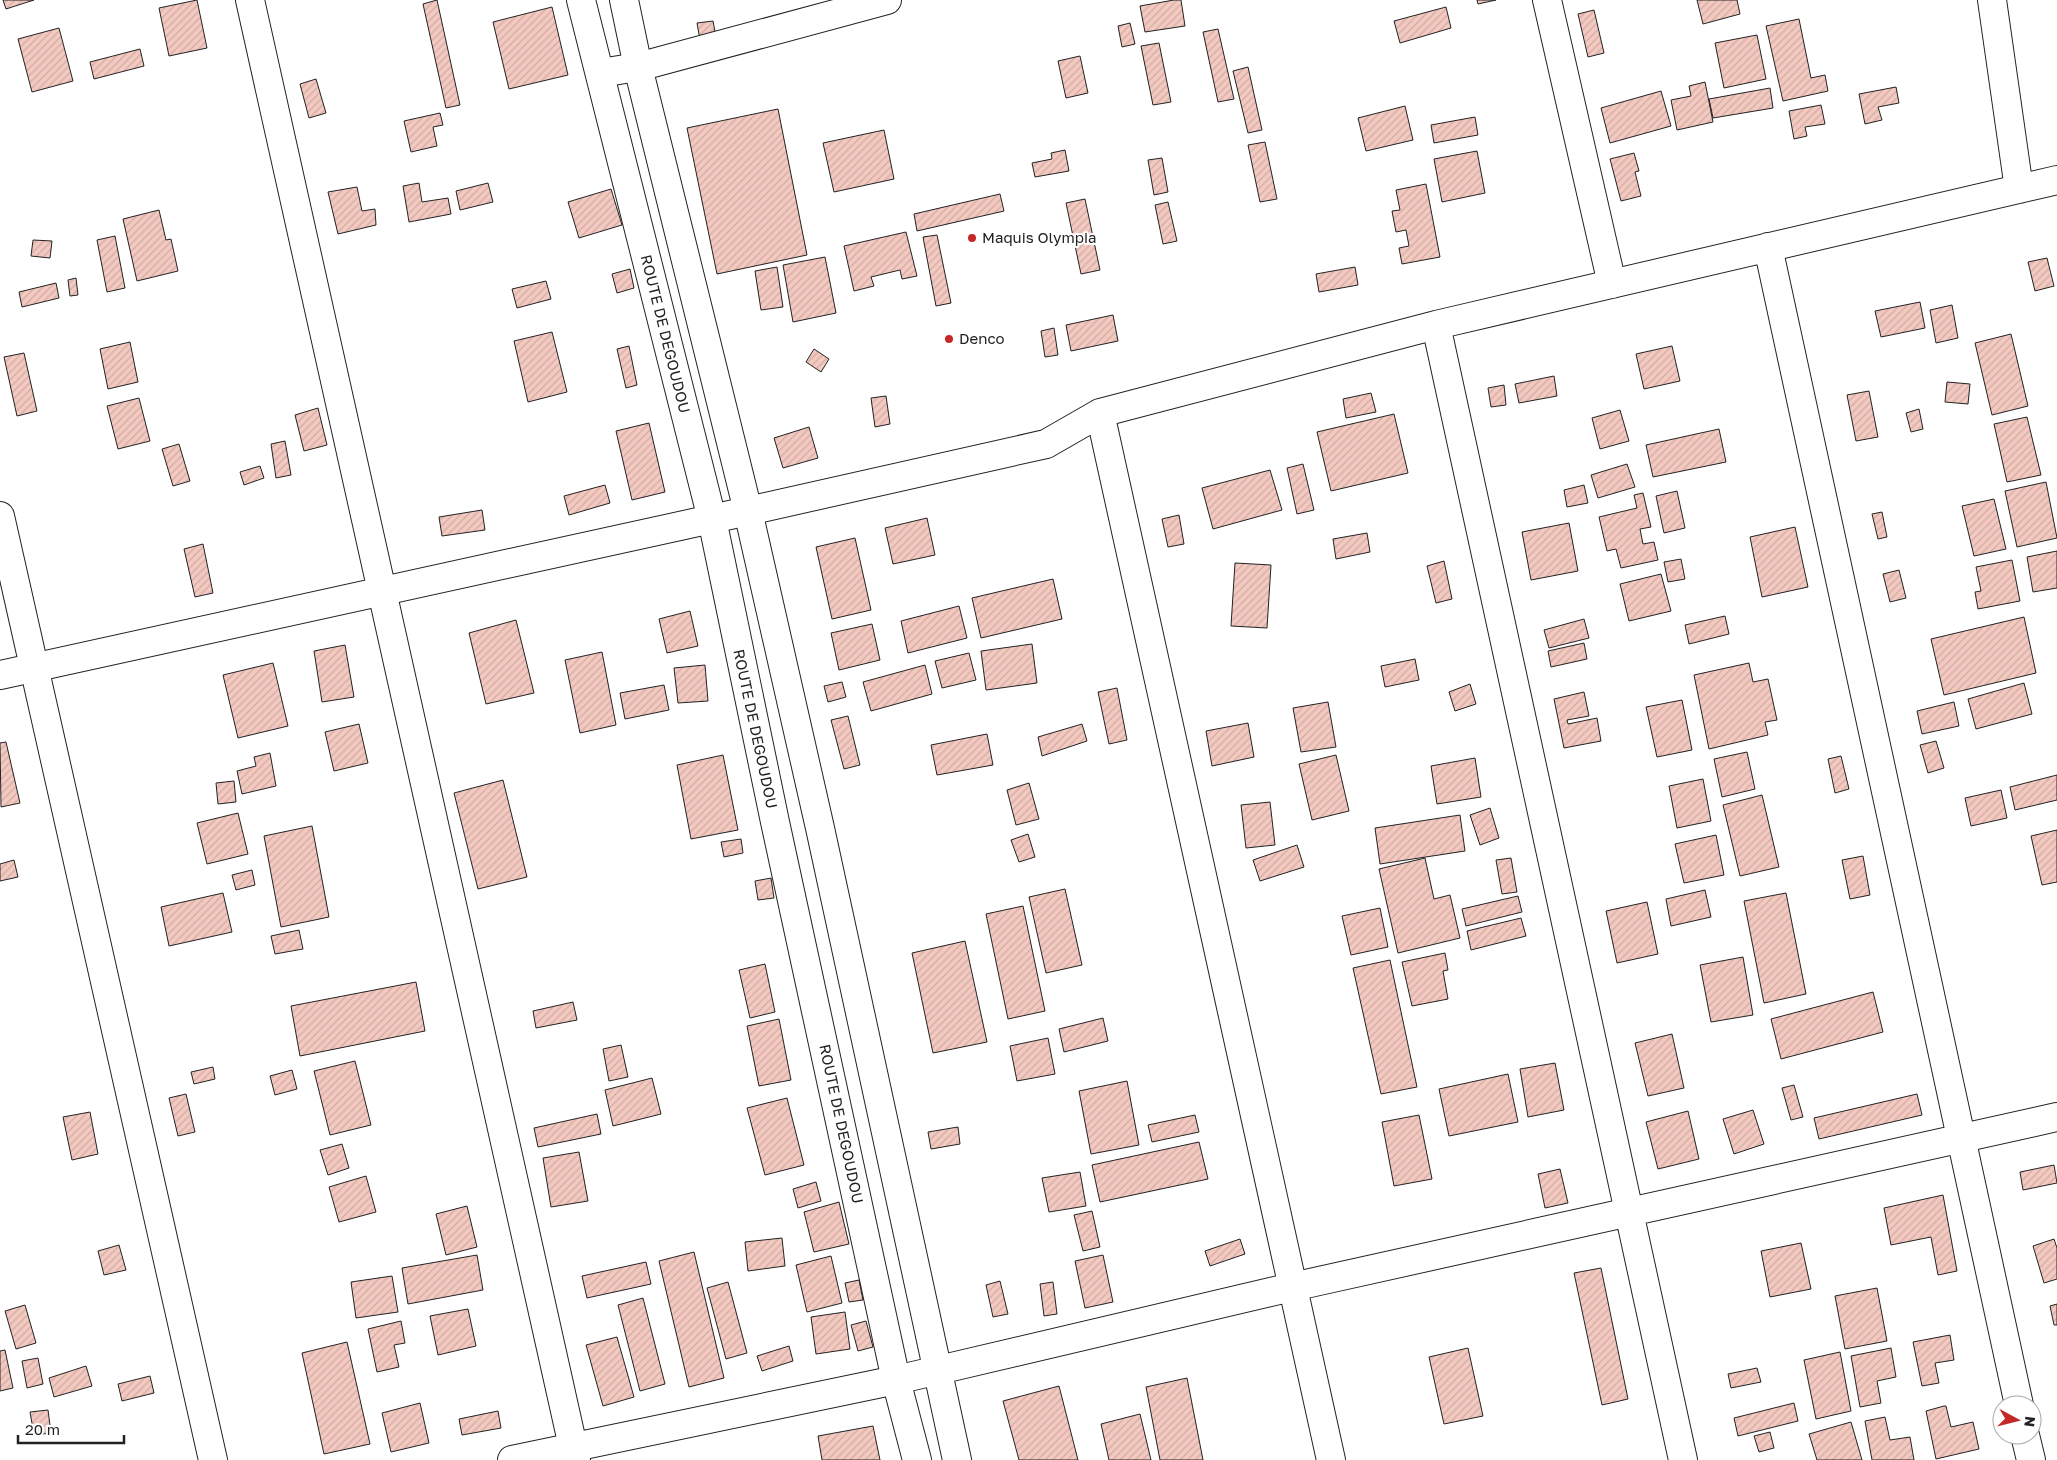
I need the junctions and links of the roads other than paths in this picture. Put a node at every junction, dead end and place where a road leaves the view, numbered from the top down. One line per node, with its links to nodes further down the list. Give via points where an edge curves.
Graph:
1 (250, 0): 18 (street)
2 (581, 0): 8 (street, ROUTE DE DEGOUDOU)
3 (624, 0): 7 (street)
4 (887, 0): 7 (street)
5 (1547, 0): 12 (street)
6 (1992, 0): 10 (street)
7 (638, 67): 8 (street); 15 (street)
8 (600, 73): 17 (street, ROUTE DE DEGOUDOU)
9 (2057, 180): 10 (street)
10 (2019, 189): 11 (street)
11 (1768, 247): 12 (street); 22 (street)
12 (1612, 284): 13 (street)
13 (1436, 325): 14 (street); 23 (street)
14 (1100, 413): 15 (street, via 1046,444); 24 (street)
15 (748, 512): 17 (street); 25 (street, via 820,828)
16 (0, 516): 19 (street)
17 (712, 519): 18 (street); 26 (street, ROUTE DE DEGOUDOU)
18 (383, 592): 19 (street); 29 (street)
19 (34, 668): 20 (street); 30 (street)
20 (0, 675)
21 (2057, 1117): 22 (street)
22 (1961, 1138): 23 (street); 27 (street)
23 (1629, 1212): 24 (street); 35 (street)
24 (1292, 1287): 25 (street); 34 (street)
25 (936, 1371): 26 (street); 33 (street)
26 (896, 1380): 29 (street); 32 (street, ROUTE DE DEGOUDOU)
27 (2017, 1395)
28 (2027, 1445): 36 (street)
29 (574, 1453): 31 (street)
30 (213, 1460)
31 (512, 1460)
32 (917, 1460)
33 (957, 1460)
34 (1331, 1460)
35 (1683, 1460)
36 (2030, 1460)

